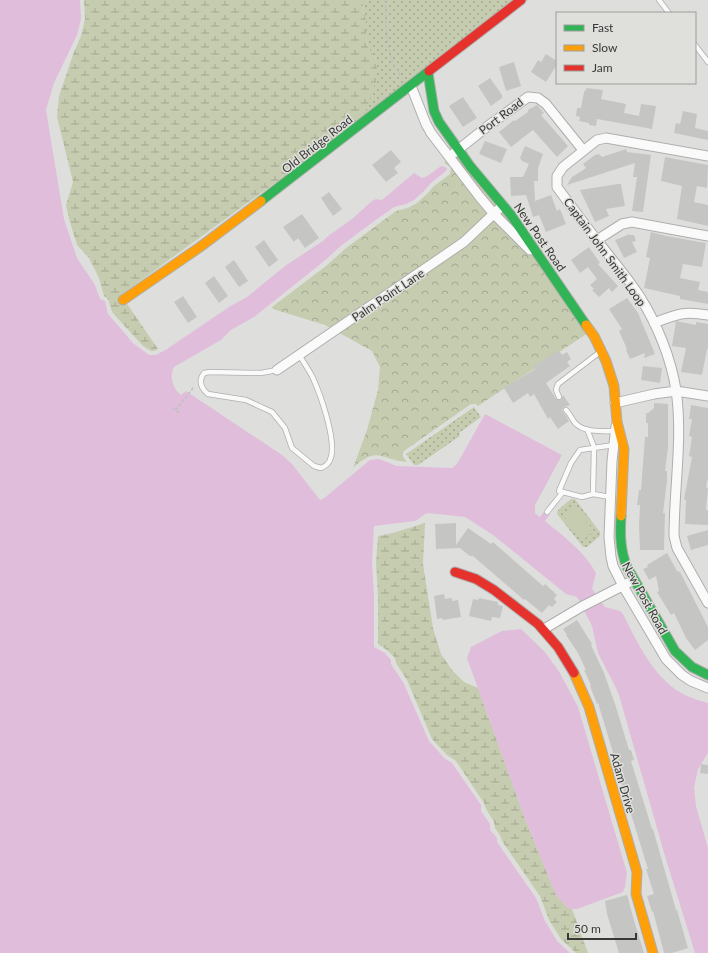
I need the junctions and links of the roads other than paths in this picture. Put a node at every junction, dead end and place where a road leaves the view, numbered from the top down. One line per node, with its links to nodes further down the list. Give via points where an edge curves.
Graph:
1 (521, 0): 6 (street, Old Bridge Road)
2 (659, 0): 3 (lane)
3 (668, 12)
4 (696, 46): 5 (lane)
5 (708, 62)
6 (428, 73): 7 (street, Old Bridge Road); 8 (street, New Post Road, via 434,110 439,122)
7 (411, 86): 10 (street, via 426,124); 17 (street, Old Bridge Road, via 246,214)
8 (458, 149): 9 (street, Port Road, via 528,96 538,98 546,104); 10 (street, Port Road); 12 (street, New Post Road)
9 (583, 150): 11 (street, Captain John Smith Loop, via 597,140 606,138); 15 (street, Captain John Smith Loop, via 563,167 557,176 557,187)
10 (449, 156): 13 (street)
11 (708, 156)
12 (502, 206): 13 (street, Palm Point Lane); 16 (street, New Post Road)
13 (494, 214): 16 (street); 21 (street, Palm Point Lane, via 458,246)
14 (708, 236): 15 (street, via 632,222 622,224)
15 (597, 240): 19 (street, Captain John Smith Loop, via 634,287)
16 (542, 261): 20 (street, New Post Road)
17 (123, 300)
18 (708, 315): 19 (street, via 679,313)
19 (654, 323): 23 (street, Captain John Smith Loop)
20 (602, 351): 25 (lane, via 558,384 556,390); 26 (street, New Post Road, via 614,386)
21 (299, 355): 22 (street, Palm Point Lane); 22 (lane, via 312,378 331,432 330,460 321,468 314,466 292,448 285,428 272,412 246,400 208,394 201,386 201,376 204,373 261,373)
22 (277, 370)
23 (676, 391): 24 (street); 26 (street); 39 (street, Captain John Smith Loop, via 678,442 674,536)
24 (708, 396)
25 (559, 397)
26 (615, 403): 28 (street, New Post Road)
27 (566, 410): 29 (lane, via 578,426)
28 (616, 427): 29 (lane, via 592,431); 30 (street, New Post Road); 37 (street, New Post Road, via 624,449 620,546)
29 (587, 429): 31 (lane)
30 (614, 445): 31 (lane); 34 (street, New Post Road)
31 (594, 447): 32 (lane, via 577,453 559,491); 33 (lane)
32 (563, 492): 33 (lane, via 582,497); 35 (lane)
33 (593, 494): 34 (lane)
34 (610, 497): 38 (street, New Post Road, via 609,547)
35 (547, 512)
36 (455, 572): 40 (street, Adam Drive, via 493,588)
37 (634, 580): 38 (street); 41 (street, New Post Road, via 678,656 699,672)
38 (623, 586): 40 (street); 42 (street, New Post Road, via 666,659 682,675)
39 (708, 603)
40 (544, 629): 43 (street, Adam Drive, via 565,658 589,707 637,872 636,894)
41 (708, 675)
42 (708, 688)
43 (653, 953)

